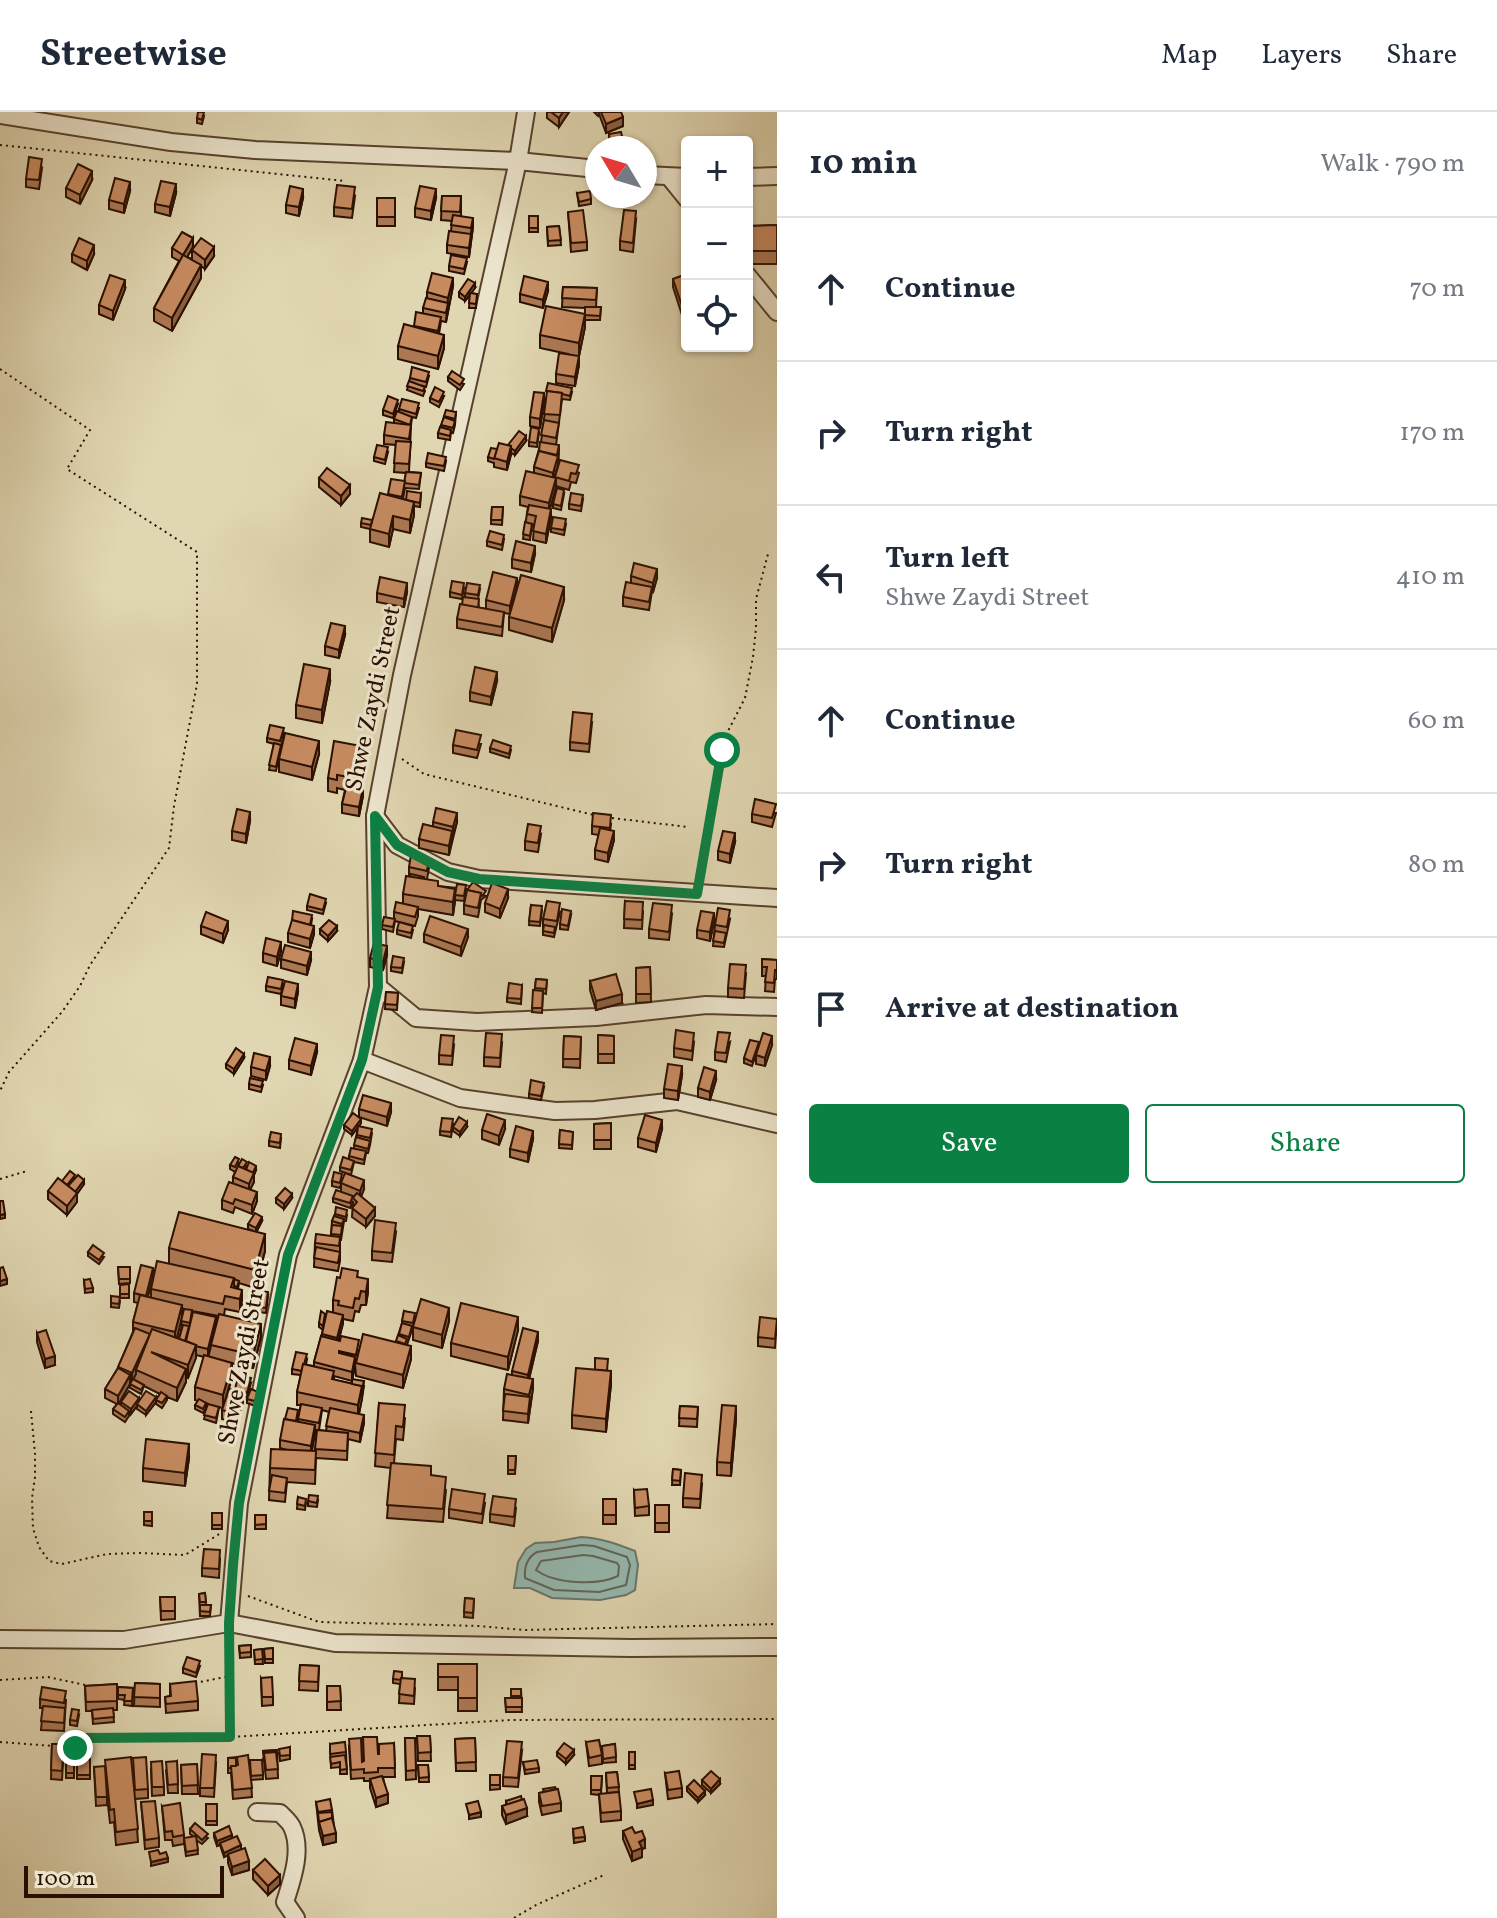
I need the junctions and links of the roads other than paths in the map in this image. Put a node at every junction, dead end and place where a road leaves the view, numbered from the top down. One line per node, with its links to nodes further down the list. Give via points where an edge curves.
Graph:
1 (526, 112): 3 (street, Shwe Zaydi Street)
2 (0, 115): 3 (street, via 255,150)
3 (518, 161): 4 (street); 11 (street, Shwe Zaydi Street)
4 (585, 168)
5 (657, 176): 8 (street)
6 (777, 176): 7 (street)
7 (753, 177)
8 (679, 178)
9 (751, 280): 10 (street)
10 (777, 312)
11 (375, 816): 12 (street, via 397,845 448,872 479,879); 13 (street, Shwe Zaydi Street)
12 (777, 898)
13 (378, 987): 14 (street, via 416,1018 477,1022 706,1005); 15 (street, Shwe Zaydi Street)
14 (777, 1007)
15 (362, 1060): 16 (street, via 460,1098 555,1111 677,1101); 17 (street, Shwe Zaydi Street, via 288,1255 239,1503)
16 (777, 1124)
17 (229, 1623): 18 (street, via 124,1640); 19 (street, via 335,1643)
18 (0, 1639)
19 (777, 1647)
20 (257, 1812): 21 (street, via 280,1813 292,1826 297,1850 285,1902)
21 (296, 1918)

